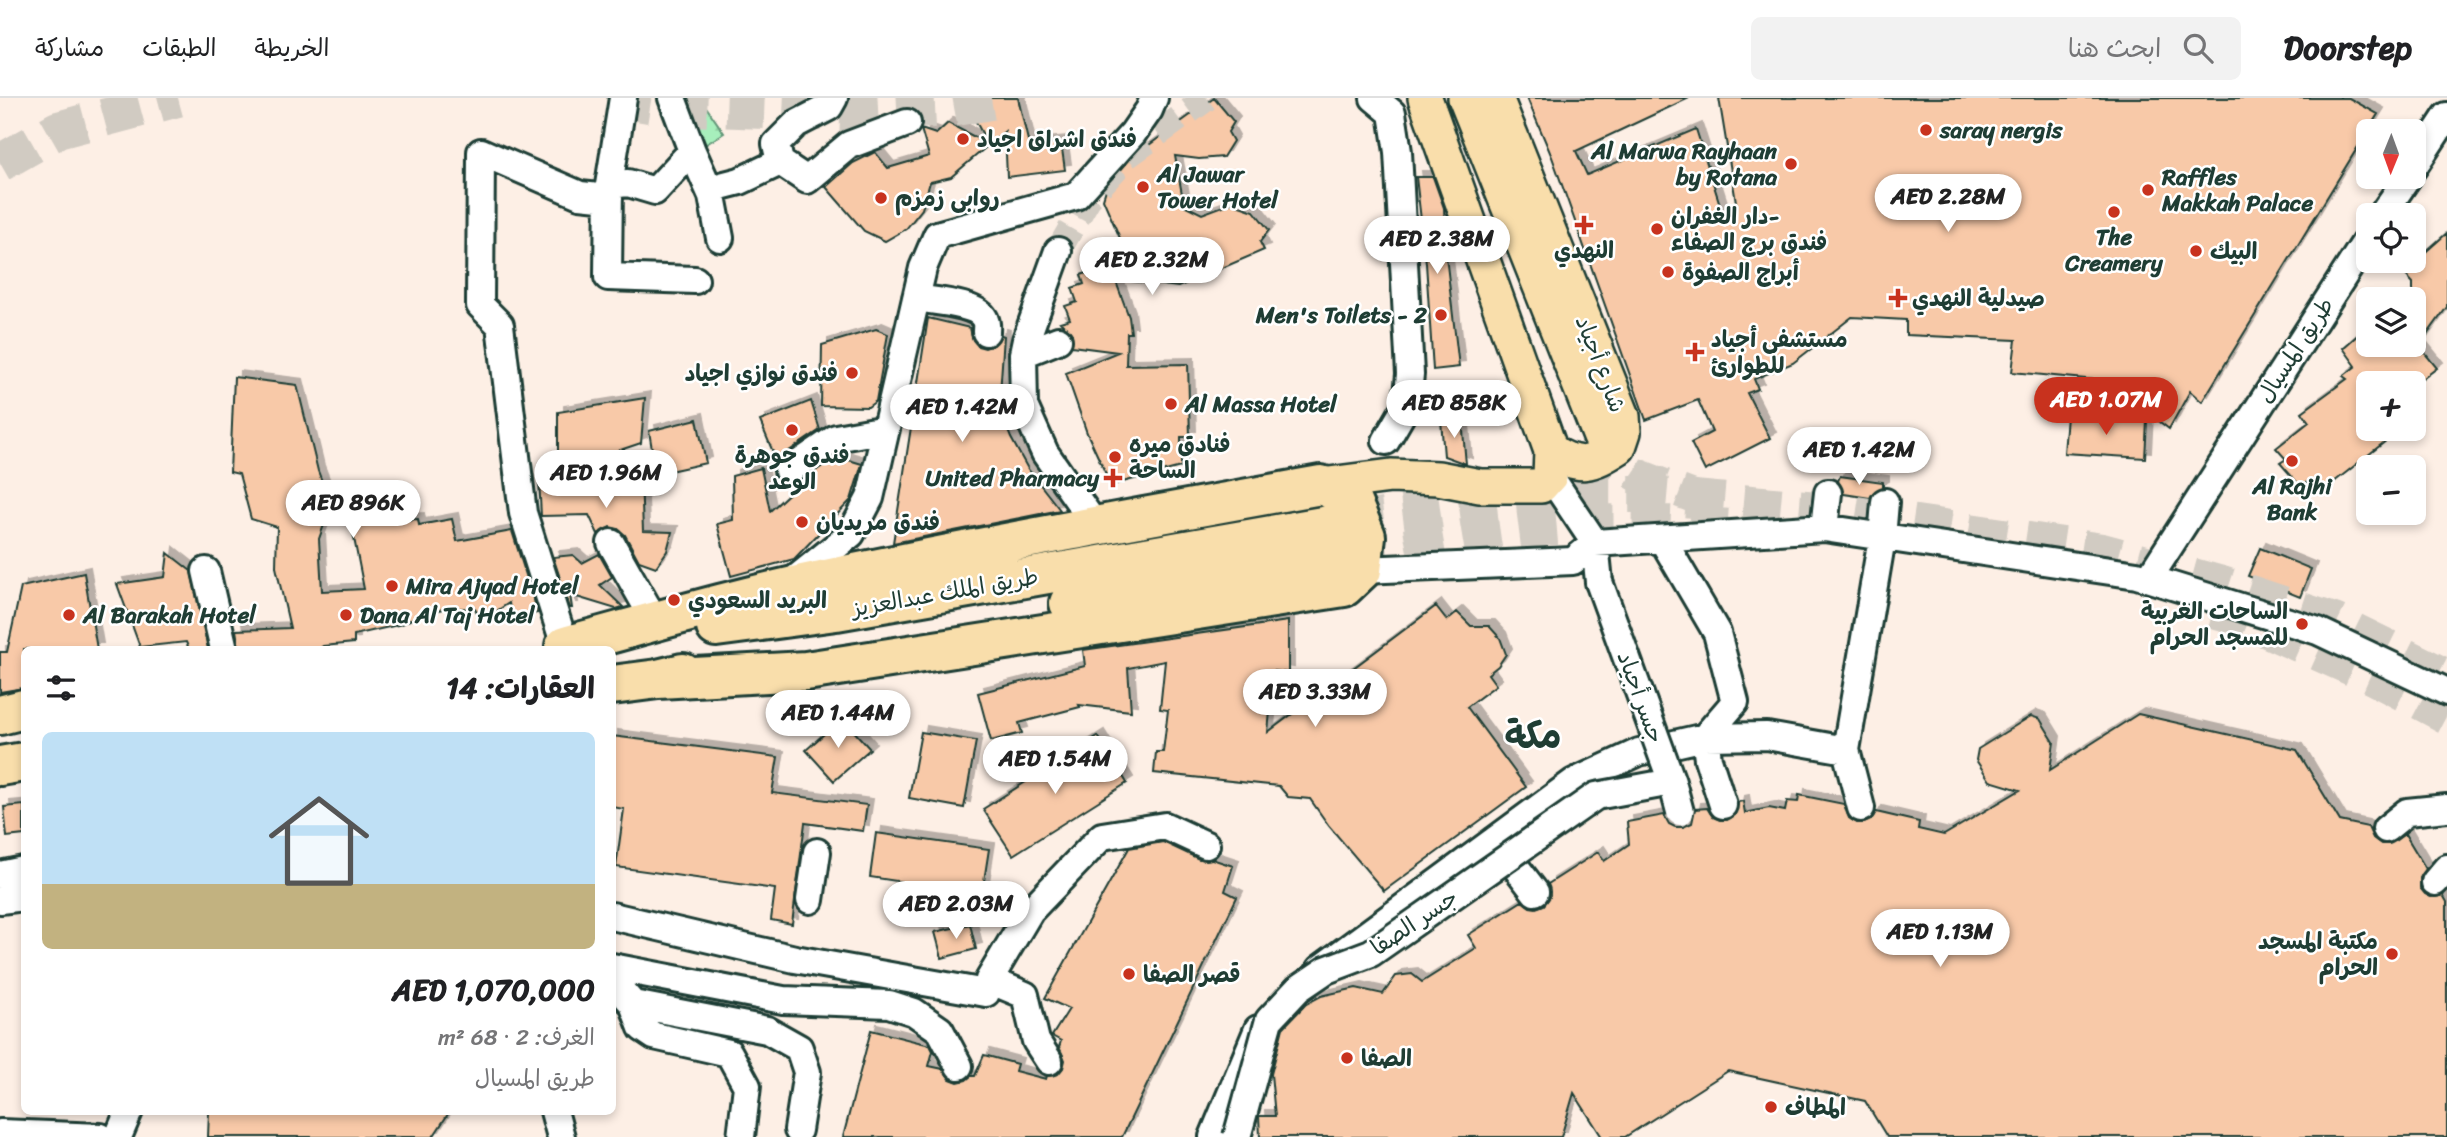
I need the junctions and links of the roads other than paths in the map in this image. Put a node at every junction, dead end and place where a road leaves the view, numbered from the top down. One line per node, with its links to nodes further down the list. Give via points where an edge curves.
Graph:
1 (623, 98): 15 (street)
2 (671, 98): 12 (street)
3 (834, 98): 13 (street, via 829,107 796,124 776,144)
4 (1154, 98): 20 (street, via 1133,133 1076,196 937,235)
5 (1425, 98): 8 (street); 27 (main road)
6 (1465, 98): 25 (main road, شارع أجياد)
7 (1496, 98): 27 (main road, شارع أجياد, via 1623,416 1619,447 1584,463)
8 (1383, 105): 26 (street, via 1398,152 1410,374 1407,405)
9 (2447, 116): 11 (street)
10 (907, 122): 13 (street, via 849,145 807,180)
11 (2426, 148)
12 (692, 151): 14 (street); 15 (street, via 655,191 628,183)
13 (780, 162): 14 (street, via 740,181)
14 (709, 188): 16 (street)
15 (609, 191): 19 (street, via 608,277); 44 (street, via 580,195 481,152 480,305 500,324 523,513)
16 (720, 238)
17 (1058, 251): 23 (street)
18 (2356, 256): 40 (street, طريق المسيال)
19 (695, 280)
20 (916, 298): 21 (street, via 979,312); 24 (street)
21 (986, 332)
22 (1058, 340): 23 (street)
23 (1023, 354): 32 (street, via 1024,406 1045,453)
24 (886, 429): 28 (street, via 836,438); 41 (street, via 870,498 850,534)
25 (1600, 438)
26 (1386, 441)
27 (1551, 463): 29 (main road, via 1541,486 1480,486 1391,476); 37 (street)
28 (788, 471)
29 (1321, 485): 32 (highway); 38 (highway, via 1350,498 1366,536)
30 (1828, 494): 33 (street)
31 (1885, 502): 34 (street)
32 (1096, 526): 41 (highway)
33 (1824, 528): 34 (street); 35 (street)
34 (1882, 538): 40 (street); 54 (street)
35 (1662, 540): 37 (street); 53 (street, via 1717,633 1735,702)
36 (611, 543): 42 (street)
37 (1595, 543): 38 (street, via 1573,561); 57 (street, جسر أجياد, bridge, via 1599,582)
38 (1353, 550): 46 (highway, طريق الملك عبدالعزيز); 47 (highway, طريق الملك عبدالعزيز)
39 (206, 571): 43 (street)
40 (2149, 578): 48 (street, via 2318,631)
41 (783, 589): 42 (highway)
42 (655, 621): 45 (highway)
43 (223, 646)
44 (554, 646)
45 (561, 646)
46 (569, 646)
47 (616, 684)
48 (2447, 692)
49 (0, 700): 50 (highway)
50 (21, 705)
51 (21, 707): 52 (highway)
52 (0, 715)
53 (1705, 737): 54 (street, via 1767,736); 58 (street); 63 (street, via 1639,752 1574,782)
54 (1846, 750): 59 (street)
55 (21, 762): 56 (highway)
56 (0, 766)
57 (1672, 782): 61 (street, جسر أجياد, bridge); 88 (street, جسر الصفا, bridge, via 1596,796 1371,953 1326,970 1298,989 1269,1020)
58 (1723, 805)
59 (1861, 808)
60 (2447, 808): 62 (street, via 2407,812)
61 (1680, 812)
62 (2386, 829)
63 (1495, 840): 68 (street); 87 (street, via 1263,1016)
64 (1206, 845): 74 (street, via 1165,826 1102,836 1030,911)
65 (817, 852): 71 (street)
66 (21, 871): 67 (street)
67 (0, 875)
68 (1535, 892)
69 (21, 897): 70 (street)
70 (0, 900)
71 (810, 900)
72 (616, 917): 74 (street, via 795,959 986,993)
73 (616, 968): 78 (street, via 783,1000 889,1004 914,1012 940,1030)
74 (989, 980): 77 (street, via 1025,995 1036,1041)
75 (616, 985): 76 (street)
76 (633, 1004): 81 (street, via 767,1030 799,1048 807,1072); 86 (street, via 642,1028 654,1036 729,1053 747,1086)
77 (1049, 1060)
78 (959, 1066)
79 (127, 1115): 84 (street)
80 (555, 1115): 85 (street)
81 (798, 1130)
82 (0, 1133): 83 (street)
83 (101, 1137)
84 (118, 1137)
85 (561, 1137)
86 (741, 1137)
87 (1213, 1137)
88 (1237, 1137)

